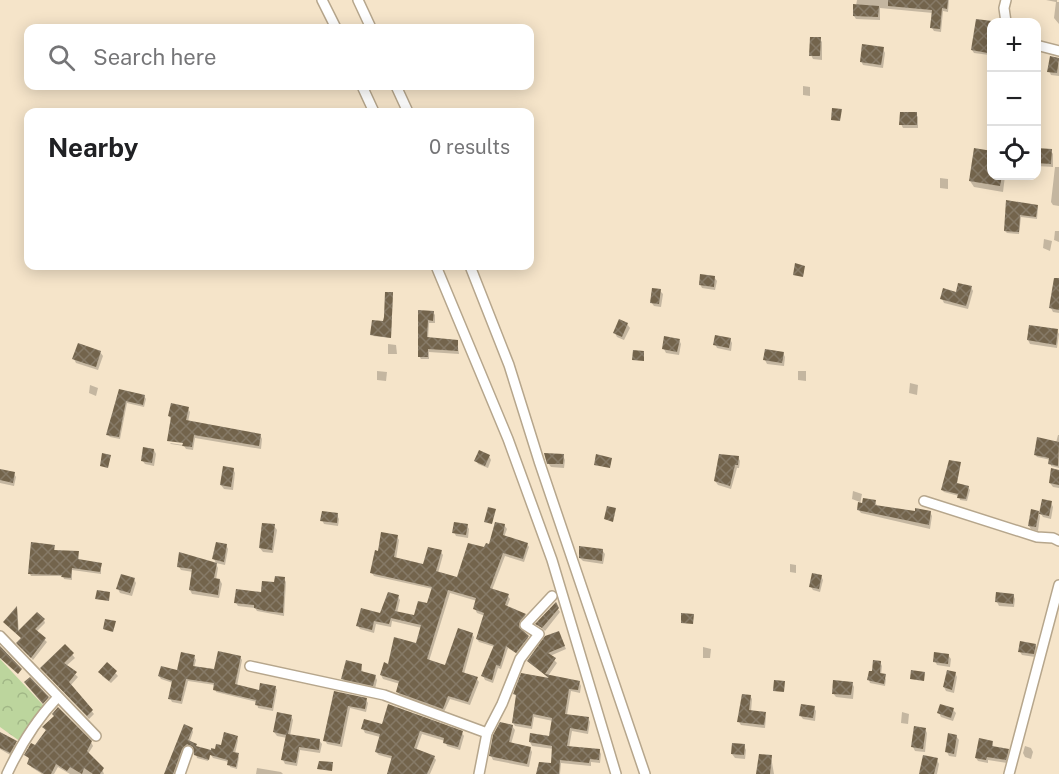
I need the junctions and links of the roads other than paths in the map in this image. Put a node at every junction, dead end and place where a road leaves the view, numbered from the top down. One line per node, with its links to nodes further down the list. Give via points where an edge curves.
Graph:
1 (322, 0): 5 (street)
2 (358, 0): 6 (street)
3 (1006, 0): 4 (street)
4 (1005, 18)
5 (334, 24)
6 (369, 24)
7 (1041, 46): 8 (street)
8 (1059, 51)
9 (364, 90): 11 (street)
10 (398, 90): 12 (street)
11 (372, 108)
12 (406, 108)
13 (438, 270): 28 (street, via 508,439 552,560)
14 (472, 270): 29 (street, via 509,365)
15 (924, 501): 16 (street)
16 (1059, 541)
17 (1059, 585): 30 (street)
18 (552, 596): 22 (street, via 525,625 539,634 520,659)
19 (0, 636): 21 (street)
20 (249, 666): 22 (street, via 384,696)
21 (57, 698): 23 (street); 25 (street, via 18,750)
22 (487, 733): 27 (street)
23 (96, 736)
24 (188, 751): 26 (street)
25 (8, 774)
26 (180, 774)
27 (479, 774)
28 (616, 774)
29 (645, 774)
30 (1009, 774)

